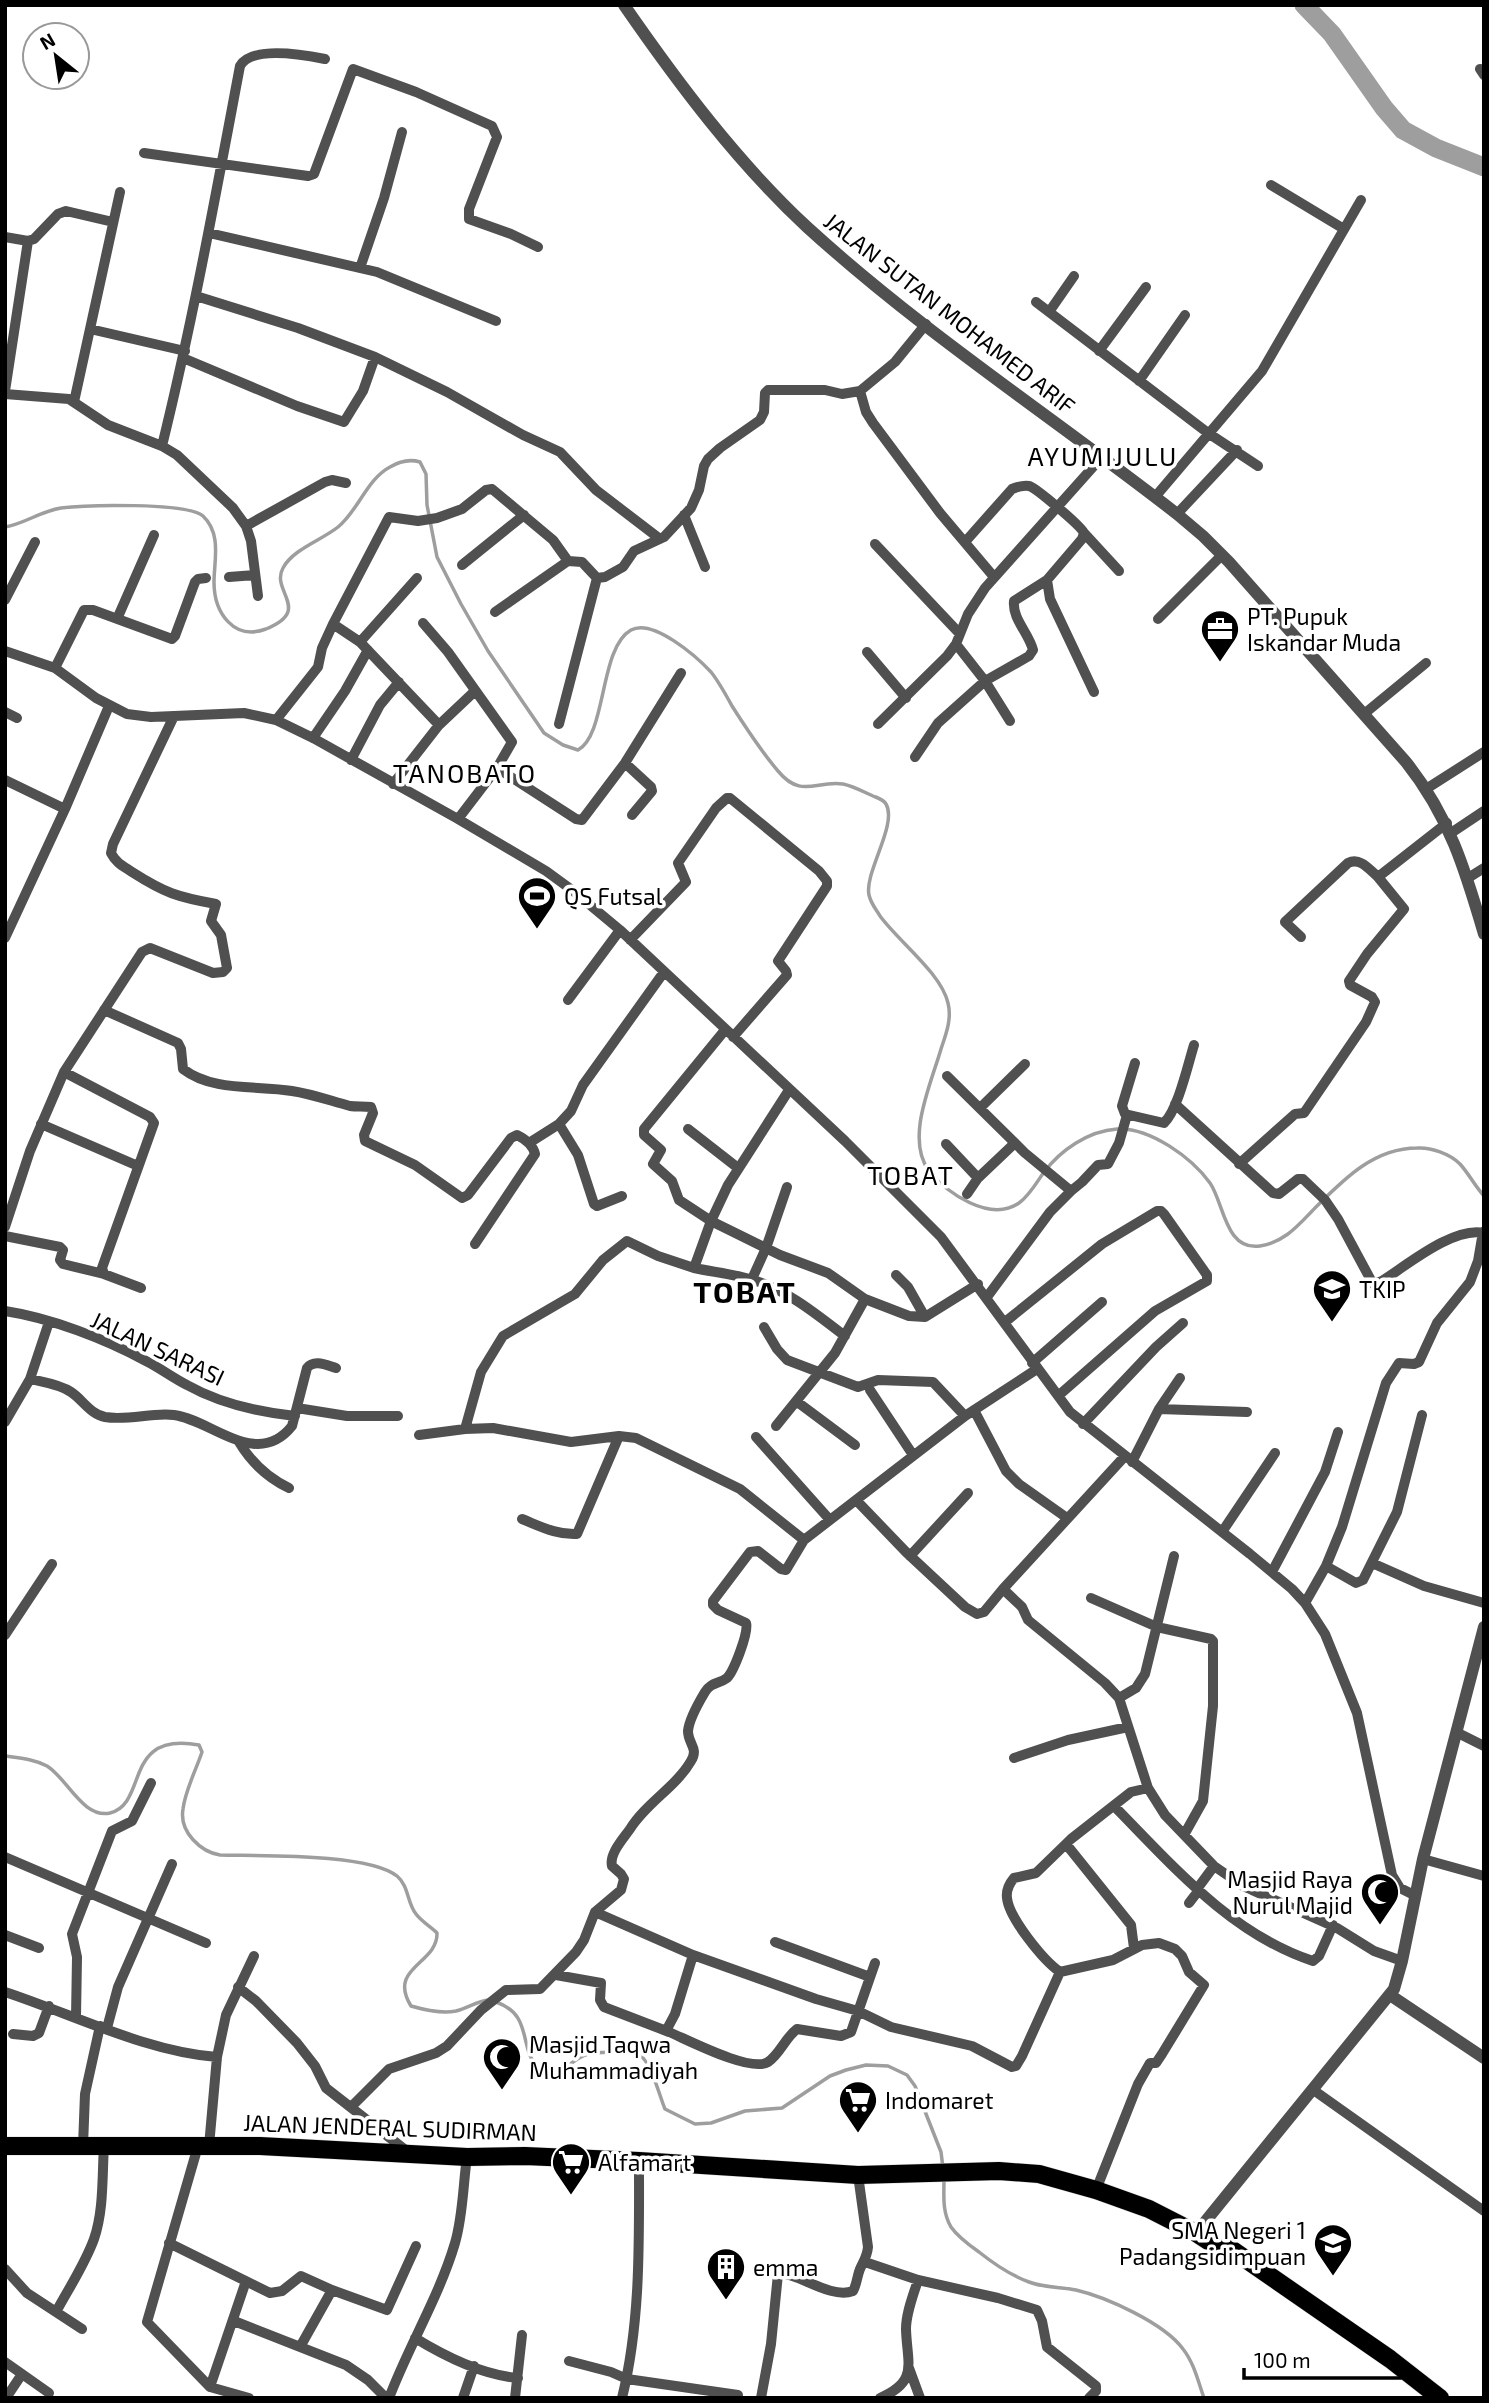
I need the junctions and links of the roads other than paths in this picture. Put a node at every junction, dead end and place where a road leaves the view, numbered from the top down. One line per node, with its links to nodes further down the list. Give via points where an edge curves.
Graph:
1 (624, 5): 25 (street, JALAN SUTAN MOHAMED ARIF, via 700,109 776,196)
2 (324, 59): 5 (street, via 286,53 242,62)
3 (402, 132): 15 (street)
4 (144, 153): 5 (street)
5 (221, 163): 11 (street); 14 (street, via 314,174 353,69 492,126 497,137 469,219)
6 (1271, 185): 10 (street)
7 (120, 192): 9 (street)
8 (1361, 200): 10 (street)
9 (113, 222): 13 (street, via 62,212); 26 (street)
10 (1344, 229): 34 (street, via 1262,371)
11 (209, 233): 15 (street); 18 (street)
12 (5, 237): 13 (street)
13 (28, 241): 21 (street)
14 (538, 247)
15 (360, 268): 24 (street)
16 (1074, 276): 22 (street)
17 (1146, 287): 27 (street)
18 (196, 296): 28 (street); 29 (street)
19 (5, 300): 21 (street)
20 (1036, 302): 22 (street)
21 (19, 303): 32 (street)
22 (1049, 313): 27 (street)
23 (1185, 315): 30 (street)
24 (496, 321)
25 (926, 324): 31 (street, via 895,362); 37 (street, JALAN SUTAN MOHAMED ARIF)
26 (90, 329): 28 (street); 33 (street)
27 (1098, 351): 30 (street)
28 (184, 354): 29 (street, via 297,406 344,422 363,391); 35 (street)
29 (375, 357): 48 (street, via 560,452 596,491)
30 (1139, 381): 34 (street)
31 (860, 391): 42 (street, via 768,390 760,421 708,459 699,490); 50 (street, via 873,424)
32 (5, 393): 33 (street)
33 (74, 402): 35 (street, via 108,425)
34 (1208, 433): 36 (street); 40 (street)
35 (162, 446): 45 (street, via 183,459)
36 (1237, 450): 38 (street); 43 (street)
37 (1101, 458): 40 (street, JALAN SUTAN MOHAMED ARIF); 41 (street)
38 (1258, 466)
39 (346, 483): 45 (street, via 325,482)
40 (1155, 497): 43 (street, JALAN SUTAN MOHAMED ARIF)
41 (1057, 509): 46 (street); 50 (street, via 1041,492 1020,486 1012,489); 59 (street)
42 (684, 514): 48 (street); 55 (street)
43 (1177, 514): 52 (street, JALAN SUTAN MOHAMED ARIF)
44 (524, 515): 53 (street, via 553,540); 54 (street); 70 (street, via 492,489 456,512 437,518 388,517)
45 (246, 526): 57 (street)
46 (1084, 533): 56 (street); 63 (street)
47 (154, 535): 67 (street)
48 (660, 539): 62 (street, via 634,551 623,567)
49 (34, 542): 65 (street)
50 (965, 542): 59 (street)
51 (875, 544): 71 (street)
52 (1222, 555): 68 (street); 85 (street, JALAN SUTAN MOHAMED ARIF)
53 (568, 561): 62 (street, via 582,562); 66 (street)
54 (462, 565)
55 (705, 567)
56 (1119, 571)
57 (255, 575): 58 (street); 64 (street)
58 (229, 577)
59 (994, 577): 71 (street, via 968,614)
60 (206, 578): 67 (street, via 195,582 173,638)
61 (417, 578): 72 (street)
62 (597, 578): 90 (street)
63 (1046, 580): 78 (street, via 1014,601 1033,650); 81 (street, via 1050,599)
64 (258, 596)
65 (5, 600)
66 (495, 612)
67 (117, 619): 76 (street, via 84,610)
68 (1158, 619)
69 (423, 623): 80 (street)
70 (332, 624): 72 (street); 88 (street, via 318,667)
71 (958, 639): 78 (street); 82 (street)
72 (364, 646): 79 (street); 93 (street, via 345,691)
73 (5, 652): 76 (street)
74 (867, 652): 82 (street)
75 (1426, 663): 85 (street)
76 (55, 668): 83 (street)
77 (681, 673): 97 (street)
78 (985, 681): 89 (street); 95 (street, via 938,723)
79 (399, 682): 92 (street); 96 (street, via 380,705)
80 (475, 691): 92 (street); 98 (street, via 512,739)
81 (1094, 692)
82 (906, 698): 91 (street)
83 (109, 706): 86 (street, via 139,716); 102 (street)
84 (5, 712): 87 (street)
85 (1364, 714): 101 (street, JALAN SUTAN MOHAMED ARIF)
86 (174, 716): 88 (street, via 244,713); 118 (street, via 111,853 118,863 161,890 216,904 211,921 221,935 227,968 213,973 150,948 142,952)
87 (18, 718)
88 (276, 720): 93 (street)
89 (1010, 721)
90 (559, 724)
91 (878, 724)
92 (439, 725): 100 (street)
93 (313, 738): 96 (street)
94 (1484, 752): 101 (street)
95 (915, 757)
96 (351, 760): 100 (street)
97 (625, 763): 98 (street, via 581,820); 104 (street, via 652,791)
98 (497, 768): 105 (street)
99 (5, 780): 102 (street)
100 (393, 784): 105 (street)
101 (1426, 789): 106 (street, JALAN SUTAN MOHAMED ARIF)
102 (65, 809): 110 (street)
103 (1484, 811): 106 (street)
104 (632, 815)
105 (457, 819): 111 (street, via 546,871)
106 (1449, 828): 108 (street); 109 (street, JALAN SUTAN MOHAMED ARIF)
107 (1484, 868): 109 (street)
108 (1378, 877): 113 (street, via 1360,862 1348,863 1284,922); 135 (street, via 1404,909 1349,981 1375,1002 1366,1023 1304,1113 1294,1114)
109 (1468, 878): 112 (street, JALAN SUTAN MOHAMED ARIF)
110 (9, 919): 114 (street)
111 (620, 930): 115 (street); 117 (street)
112 (1484, 934)
113 (1300, 937)
114 (5, 938)
115 (630, 940): 116 (street); 119 (street, via 687,882 678,863 727,798 819,871 827,886 779,960 787,975)
116 (664, 972): 119 (street); 129 (street)
117 (568, 1000)
118 (104, 1010): 123 (street); 132 (street, via 178,1043 183,1069 209,1082 298,1091 350,1106 371,1107 364,1135 367,1143 415,1165 461,1198 468,1195 510,1138 517,1135)
119 (729, 1034): 125 (street); 143 (street, via 643,1132 661,1150 653,1164 672,1181 679,1200)
120 (1194, 1045): 126 (street)
121 (1025, 1063): 127 (street)
122 (1135, 1063): 130 (street, via 1122,1106)
123 (64, 1072): 128 (street); 136 (street, via 153,1120)
124 (947, 1076): 127 (street)
125 (789, 1090): 137 (street); 153 (street, via 932,1227)
126 (1175, 1104): 130 (street, via 1164,1123); 135 (street)
127 (980, 1108): 133 (street)
128 (41, 1124): 136 (street); 144 (street)
129 (559, 1124): 132 (street); 142 (street, via 578,1155 594,1204)
130 (1124, 1124): 140 (street, via 1108,1164 1098,1165)
131 (688, 1129): 137 (street)
132 (528, 1143): 147 (street, via 535,1154)
133 (1015, 1143): 138 (street); 140 (street)
134 (946, 1144): 138 (street)
135 (1239, 1164): 145 (street, via 1276,1195 1303,1179 1338,1219 1373,1284 1445,1242 1471,1232)
136 (138, 1166): 150 (street, via 102,1268)
137 (738, 1168): 143 (street)
138 (978, 1178): 141 (street)
139 (787, 1187): 148 (street)
140 (1071, 1191): 155 (street)
141 (967, 1194)
142 (622, 1196)
143 (711, 1221): 148 (street); 149 (street)
144 (5, 1227)
145 (1483, 1233): 205 (street, via 1465,1292 1437,1323 1419,1362 1398,1364 1386,1383 1354,1492)
146 (5, 1236): 150 (street, via 60,1247 63,1264)
147 (475, 1244)
148 (766, 1248): 152 (street); 156 (street, via 828,1273)
149 (694, 1268): 152 (street); 183 (street, via 629,1240 624,1243 595,1268 575,1294 503,1336 481,1372)
150 (104, 1274): 154 (street)
151 (896, 1275): 159 (street, via 908,1286)
152 (752, 1279): 164 (street, via 796,1299)
153 (978, 1284): 155 (street); 159 (street)
154 (141, 1288)
155 (987, 1297): 161 (street)
156 (865, 1299): 159 (street, via 909,1316); 164 (street)
157 (1102, 1302): 165 (street)
158 (5, 1311): 160 (street, JALAN SARASI)
159 (925, 1317)
160 (49, 1322): 169 (street); 175 (street, JALAN SARASI, via 145,1360 230,1403)
161 (1005, 1322): 165 (street); 171 (street, via 1108,1240 1157,1211 1164,1214 1208,1279 1155,1311)
162 (1183, 1323): 181 (street)
163 (764, 1327): 167 (street, via 787,1360)
164 (845, 1336): 167 (street)
165 (1035, 1366): 171 (street); 174 (street)
166 (336, 1368): 175 (street, via 310,1364)
167 (819, 1372): 172 (street); 179 (street, via 858,1387 878,1380 933,1382)
168 (1180, 1378): 173 (street)
169 (30, 1379): 180 (street); 188 (street, via 65,1389 103,1417 173,1415)
170 (870, 1390): 191 (street)
171 (1058, 1396): 181 (street)
172 (796, 1401): 182 (street); 189 (street)
173 (1159, 1409): 176 (street); 192 (street)
174 (974, 1410): 179 (street); 196 (street, via 1006,1471)
175 (296, 1412): 178 (street, JALAN SARASI); 188 (street, via 289,1431 270,1441)
176 (1247, 1412)
177 (1422, 1415): 203 (street, via 1402,1498)
178 (398, 1416)
179 (965, 1416): 191 (street)
180 (5, 1422)
181 (1083, 1424): 192 (street)
182 (776, 1426)
183 (465, 1429): 185 (street); 186 (street, via 493,1428 572,1442)
184 (1338, 1432): 206 (street, via 1320,1483)
185 (419, 1435)
186 (619, 1436): 197 (street, via 577,1534 555,1533); 200 (street, via 655,1446 740,1489)
187 (756, 1437): 198 (street)
188 (239, 1442): 193 (street, via 261,1469)
189 (855, 1445)
190 (1275, 1453): 199 (street)
191 (913, 1455): 195 (street)
192 (1128, 1459): 196 (street); 199 (street)
193 (289, 1488)
194 (968, 1493): 201 (street)
195 (857, 1501): 198 (street); 201 (street)
196 (1067, 1518): 207 (street)
197 (522, 1519)
198 (830, 1520): 200 (street)
199 (1222, 1532): 206 (street)
200 (804, 1540): 233 (street, via 786,1570 758,1551 750,1552 713,1601 718,1610 746,1623 748,1631 730,1674 711,1684 691,1722 693,1759 637,1817 611,1860 624,1879 621,1890)
201 (910, 1556): 207 (street, via 976,1614 984,1612)
202 (1174, 1556): 211 (street)
203 (1372, 1563): 205 (street, via 1359,1583); 210 (street, via 1424,1586)
204 (52, 1564): 213 (street)
205 (1326, 1566): 209 (street)
206 (1272, 1572): 209 (street)
207 (1003, 1589): 214 (street, via 1028,1620)
208 (1091, 1598): 211 (street)
209 (1305, 1603): 231 (street, via 1325,1634 1357,1713 1392,1875 1400,1888)
210 (1484, 1603)
211 (1157, 1627): 214 (street, via 1141,1681); 222 (street, via 1211,1639 1214,1646 1203,1801)
212 (1484, 1628): 216 (street)
213 (5, 1635)
214 (1119, 1698): 215 (street)
215 (1128, 1727): 218 (street); 220 (street)
216 (1456, 1732): 217 (street); 225 (street)
217 (1484, 1746)
218 (1014, 1758)
219 (151, 1783): 230 (street, via 132,1821 112,1831)
220 (1149, 1788): 221 (street, via 1131,1792); 222 (street)
221 (1115, 1806): 223 (street); 229 (street)
222 (1184, 1835): 227 (street)
223 (1066, 1844): 240 (street, via 1131,1925); 245 (street, via 1036,1873 1014,1878 1006,1896 1031,1941)
224 (5, 1857): 230 (street)
225 (1423, 1859): 228 (street); 231 (street)
226 (172, 1864): 234 (street)
227 (1214, 1866): 229 (street); 235 (street, via 1244,1886)
228 (1484, 1876)
229 (1198, 1890): 232 (street); 235 (street, via 1248,1931 1313,1961)
230 (88, 1892): 234 (street); 253 (street, via 72,1934 77,1957)
231 (1416, 1896): 243 (street)
232 (1189, 1903)
233 (595, 1912): 241 (street); 246 (street, via 584,1940)
234 (149, 1918): 238 (street); 254 (street)
235 (1332, 1925): 243 (street)
236 (5, 1935): 239 (street)
237 (775, 1942): 247 (street)
238 (206, 1943)
239 (39, 1948)
240 (1134, 1948): 245 (street, via 1113,1960); 269 (street, via 1159,1943 1175,1949 1204,1987 1138,2084)
241 (693, 1955): 252 (street); 255 (street)
242 (254, 1956): 248 (street)
243 (1402, 1962): 250 (street)
244 (875, 1963): 247 (street)
245 (1060, 1972): 252 (street, via 1013,2067 972,2046 891,2026)
246 (556, 1975): 255 (street, via 601,1983 604,2007); 260 (street, via 540,1989 506,1990 498,1995 447,2046 389,2069)
247 (870, 1977): 252 (street)
248 (238, 1987): 257 (street); 260 (street, via 297,2043 326,2088)
249 (5, 1992): 251 (street)
250 (1390, 1995): 258 (street); 259 (street)
251 (49, 2006): 253 (street); 256 (street, via 39,2034)
252 (858, 2011): 255 (street, via 854,2027 846,2035 797,2029 770,2061 758,2066)
253 (76, 2017): 254 (street)
254 (103, 2027): 257 (street, via 157,2046); 262 (street, via 85,2094)
255 (669, 2032)
256 (13, 2035)
257 (217, 2057): 264 (street)
258 (1484, 2059)
259 (1312, 2089): 270 (street); 271 (street)
260 (351, 2107): 265 (street)
261 (5, 2146): 262 (highway, JALAN JENDERAL SUDIRMAN)
262 (83, 2146): 263 (highway, JALAN JENDERAL SUDIRMAN)
263 (104, 2146): 264 (highway, JALAN JENDERAL SUDIRMAN); 280 (street, via 95,2236)
264 (204, 2146): 265 (highway, JALAN JENDERAL SUDIRMAN); 272 (street)
265 (408, 2152): 266 (highway, JALAN JENDERAL SUDIRMAN)
266 (467, 2157): 267 (highway, JALAN JENDERAL SUDIRMAN); 284 (street, via 456,2241)
267 (639, 2161): 268 (highway, JALAN JENDERAL SUDIRMAN); 292 (street, via 638,2295)
268 (858, 2175): 269 (highway, JALAN JENDERAL SUDIRMAN, via 969,2170 1039,2175); 275 (street, via 868,2242)
269 (1096, 2190): 271 (highway, JALAN JENDERAL SUDIRMAN)
270 (1484, 2211)
271 (1196, 2233): 274 (highway, JALAN JENDERAL SUDIRMAN)
272 (169, 2244): 278 (street); 293 (street, via 147,2322)
273 (416, 2246): 279 (street, via 387,2310)
274 (1219, 2248): 306 (highway, JALAN JENDERAL SUDIRMAN, via 1224,2257); 307 (highway, JALAN JENDERAL SUDIRMAN, via 1231,2249)
275 (865, 2262): 277 (street); 302 (street, via 849,2293 778,2274)
276 (5, 2269): 280 (street, via 27,2293)
277 (918, 2280): 289 (street, via 907,2317); 305 (street, via 1037,2309 1047,2347 1096,2386)
278 (246, 2281): 279 (street, via 276,2294 301,2276); 281 (street)
279 (332, 2290): 285 (street)
280 (56, 2312): 282 (street)
281 (234, 2321): 285 (street); 293 (street)
282 (82, 2329)
283 (522, 2336): 291 (street)
284 (415, 2339): 288 (street); 298 (street)
285 (300, 2347): 298 (street, via 356,2370)
286 (569, 2361): 292 (street)
287 (5, 2362): 290 (street)
288 (474, 2366): 291 (street); 299 (street)
289 (909, 2367): 303 (street, via 901,2387); 304 (street)
290 (22, 2374): 294 (street); 296 (street)
291 (518, 2378): 300 (street)
292 (627, 2379): 295 (street); 301 (street)
293 (210, 2388): 297 (street)
294 (49, 2393)
295 (738, 2395)
296 (6, 2398)
297 (248, 2398)
298 (387, 2398)
299 (463, 2398)
300 (515, 2398)
301 (622, 2398)
302 (761, 2398)
303 (880, 2398)
304 (920, 2398)
305 (1089, 2398)
306 (1422, 2398)
307 (1440, 2398)

